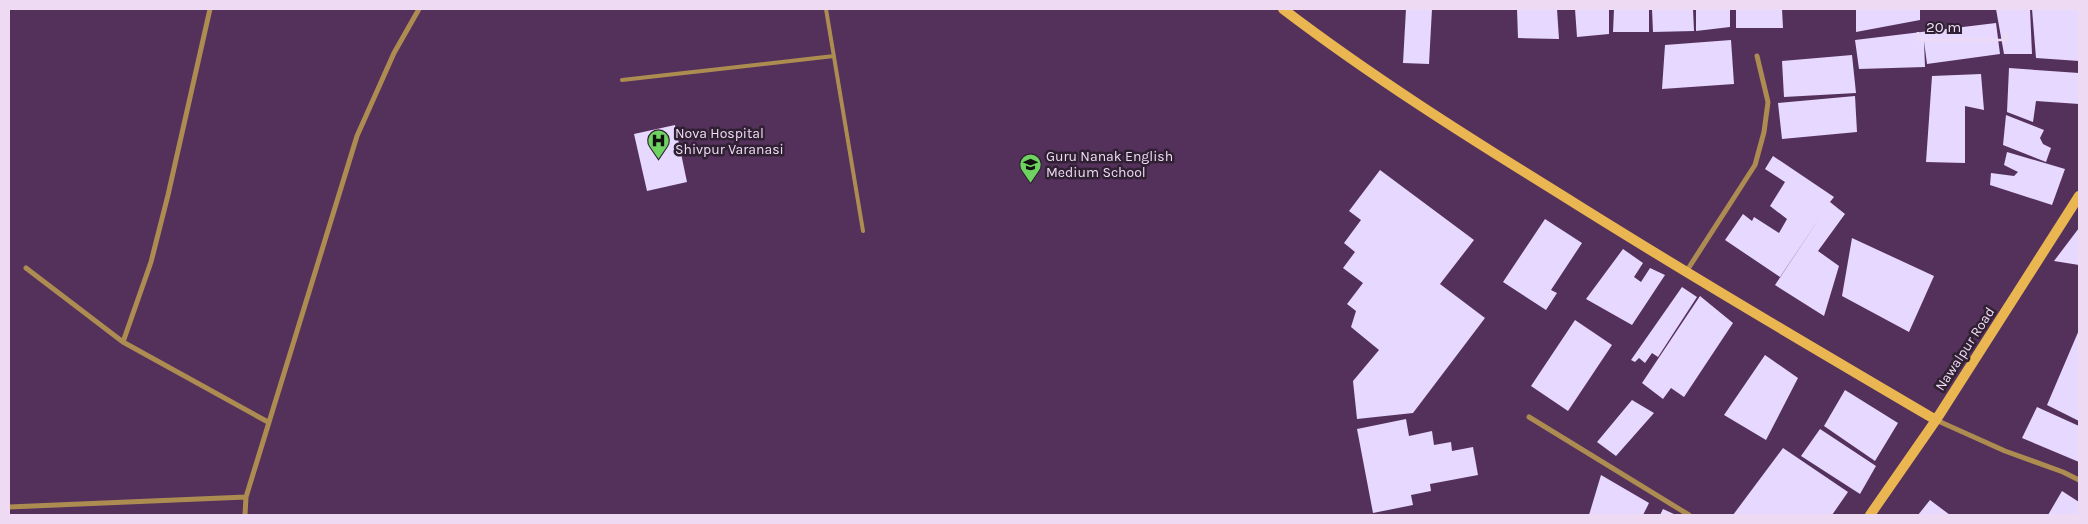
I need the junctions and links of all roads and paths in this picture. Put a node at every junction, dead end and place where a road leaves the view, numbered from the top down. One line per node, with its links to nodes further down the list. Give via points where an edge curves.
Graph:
1 (210, 9): 12 (street, via 156,243)
2 (419, 9): 15 (street, via 394,53 357,136)
3 (826, 9): 5 (lane)
4 (1283, 9): 11 (street, via 1463,134)
5 (834, 56): 7 (lane); 9 (lane)
6 (1756, 56): 11 (street, via 1768,102 1764,132 1754,165)
7 (622, 80)
8 (2079, 196): 14 (street, Nawalpur Road)
9 (863, 231)
10 (26, 268): 12 (street)
11 (1685, 272): 14 (street)
12 (124, 342): 15 (street)
13 (1529, 417): 20 (street)
14 (1936, 420): 16 (street); 21 (street, Nawalpur Road)
15 (268, 422): 17 (street)
16 (2079, 480)
17 (246, 497): 18 (street); 19 (street)
18 (9, 507)
19 (245, 515)
20 (1689, 515)
21 (1870, 515)

